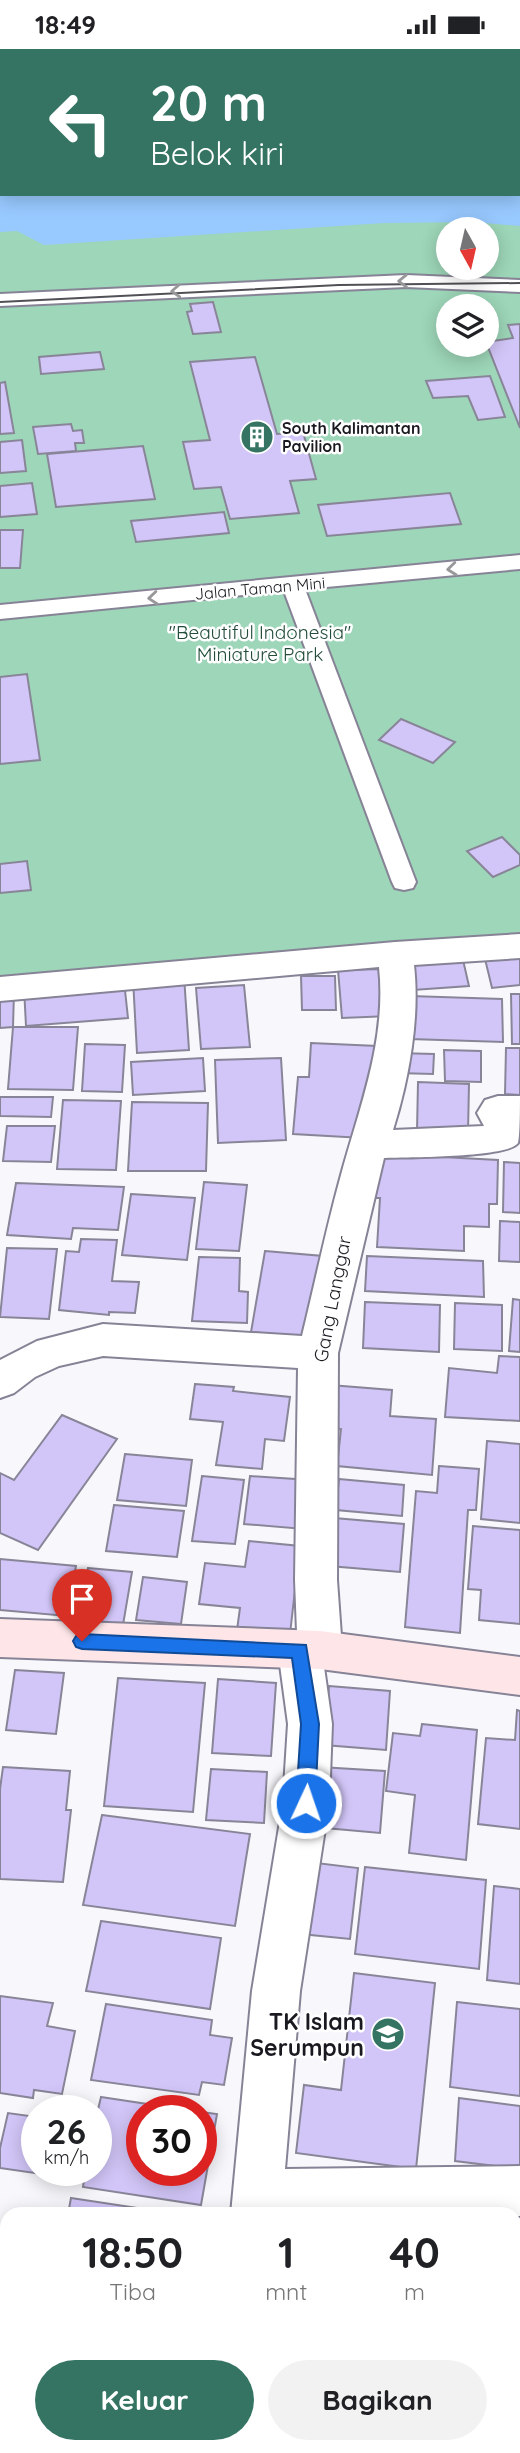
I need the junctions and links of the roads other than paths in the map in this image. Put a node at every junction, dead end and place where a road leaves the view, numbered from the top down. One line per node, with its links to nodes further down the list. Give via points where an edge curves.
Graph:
1 (520, 286): 2 (lane, one-way to 2, via 406,281)
2 (0, 300)
3 (520, 562): 4 (lane, Jalan Taman Mini, one-way to 4)
4 (293, 586): 5 (lane, Jalan Taman Mini, one-way to 5); 6 (lane)
5 (0, 612)
6 (404, 882)
7 (520, 946): 8 (street)
8 (395, 954): 9 (street); 11 (street, Gang Langgar, via 397,1010 386,1086)
9 (0, 989)
10 (520, 1109): 11 (street, via 503,1108 495,1113 504,1129 498,1139)
11 (368, 1145): 12 (street, Gang Langgar)
12 (318, 1353): 13 (street, via 103,1340 51,1352); 15 (street, Gang Langgar, via 316,1580)
13 (0, 1381)
14 (0, 1638): 15 (street)
15 (310, 1650): 16 (street); 18 (street, Gang Langgar, via 306,1803 276,1991)
16 (520, 1676)
17 (520, 2191): 18 (street)
18 (257, 2204)

